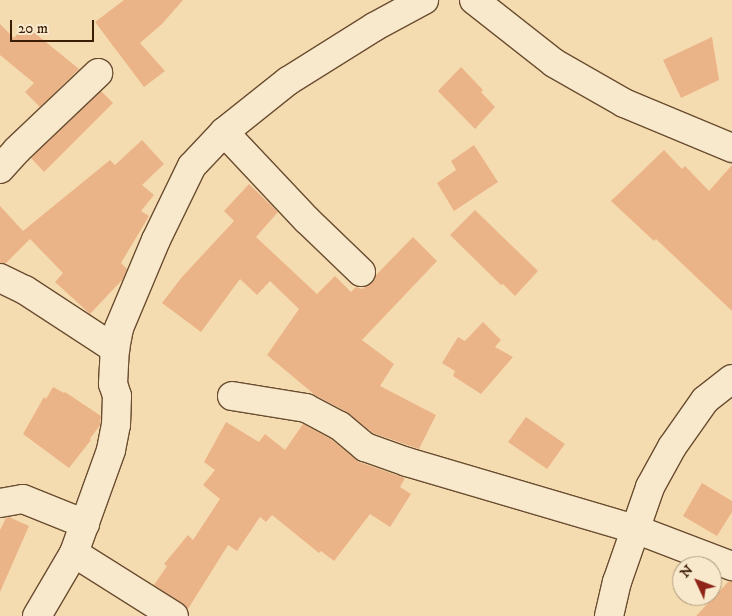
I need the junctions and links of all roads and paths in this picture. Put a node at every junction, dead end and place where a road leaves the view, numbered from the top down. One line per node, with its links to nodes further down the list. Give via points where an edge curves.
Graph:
1 (424, 0): 4 (street, via 288,81)
2 (474, 0): 5 (street, via 554,63 624,103)
3 (98, 74): 6 (street)
4 (224, 132): 7 (street); 9 (street, via 192,166 156,240 119,328)
5 (732, 148)
6 (0, 169)
7 (361, 272)
8 (0, 278): 9 (street, via 26,290)
9 (115, 349): 13 (street, via 116,425 111,450)
10 (732, 379): 14 (street, via 705,400 672,447 650,487)
11 (232, 396): 14 (street, via 306,408 340,426 365,447)
12 (0, 503): 13 (street, via 23,499)
13 (85, 524): 15 (street)
14 (635, 529): 16 (street); 19 (street)
15 (74, 553): 17 (street); 18 (street)
16 (732, 566)
17 (37, 616)
18 (174, 616)
19 (609, 616)

